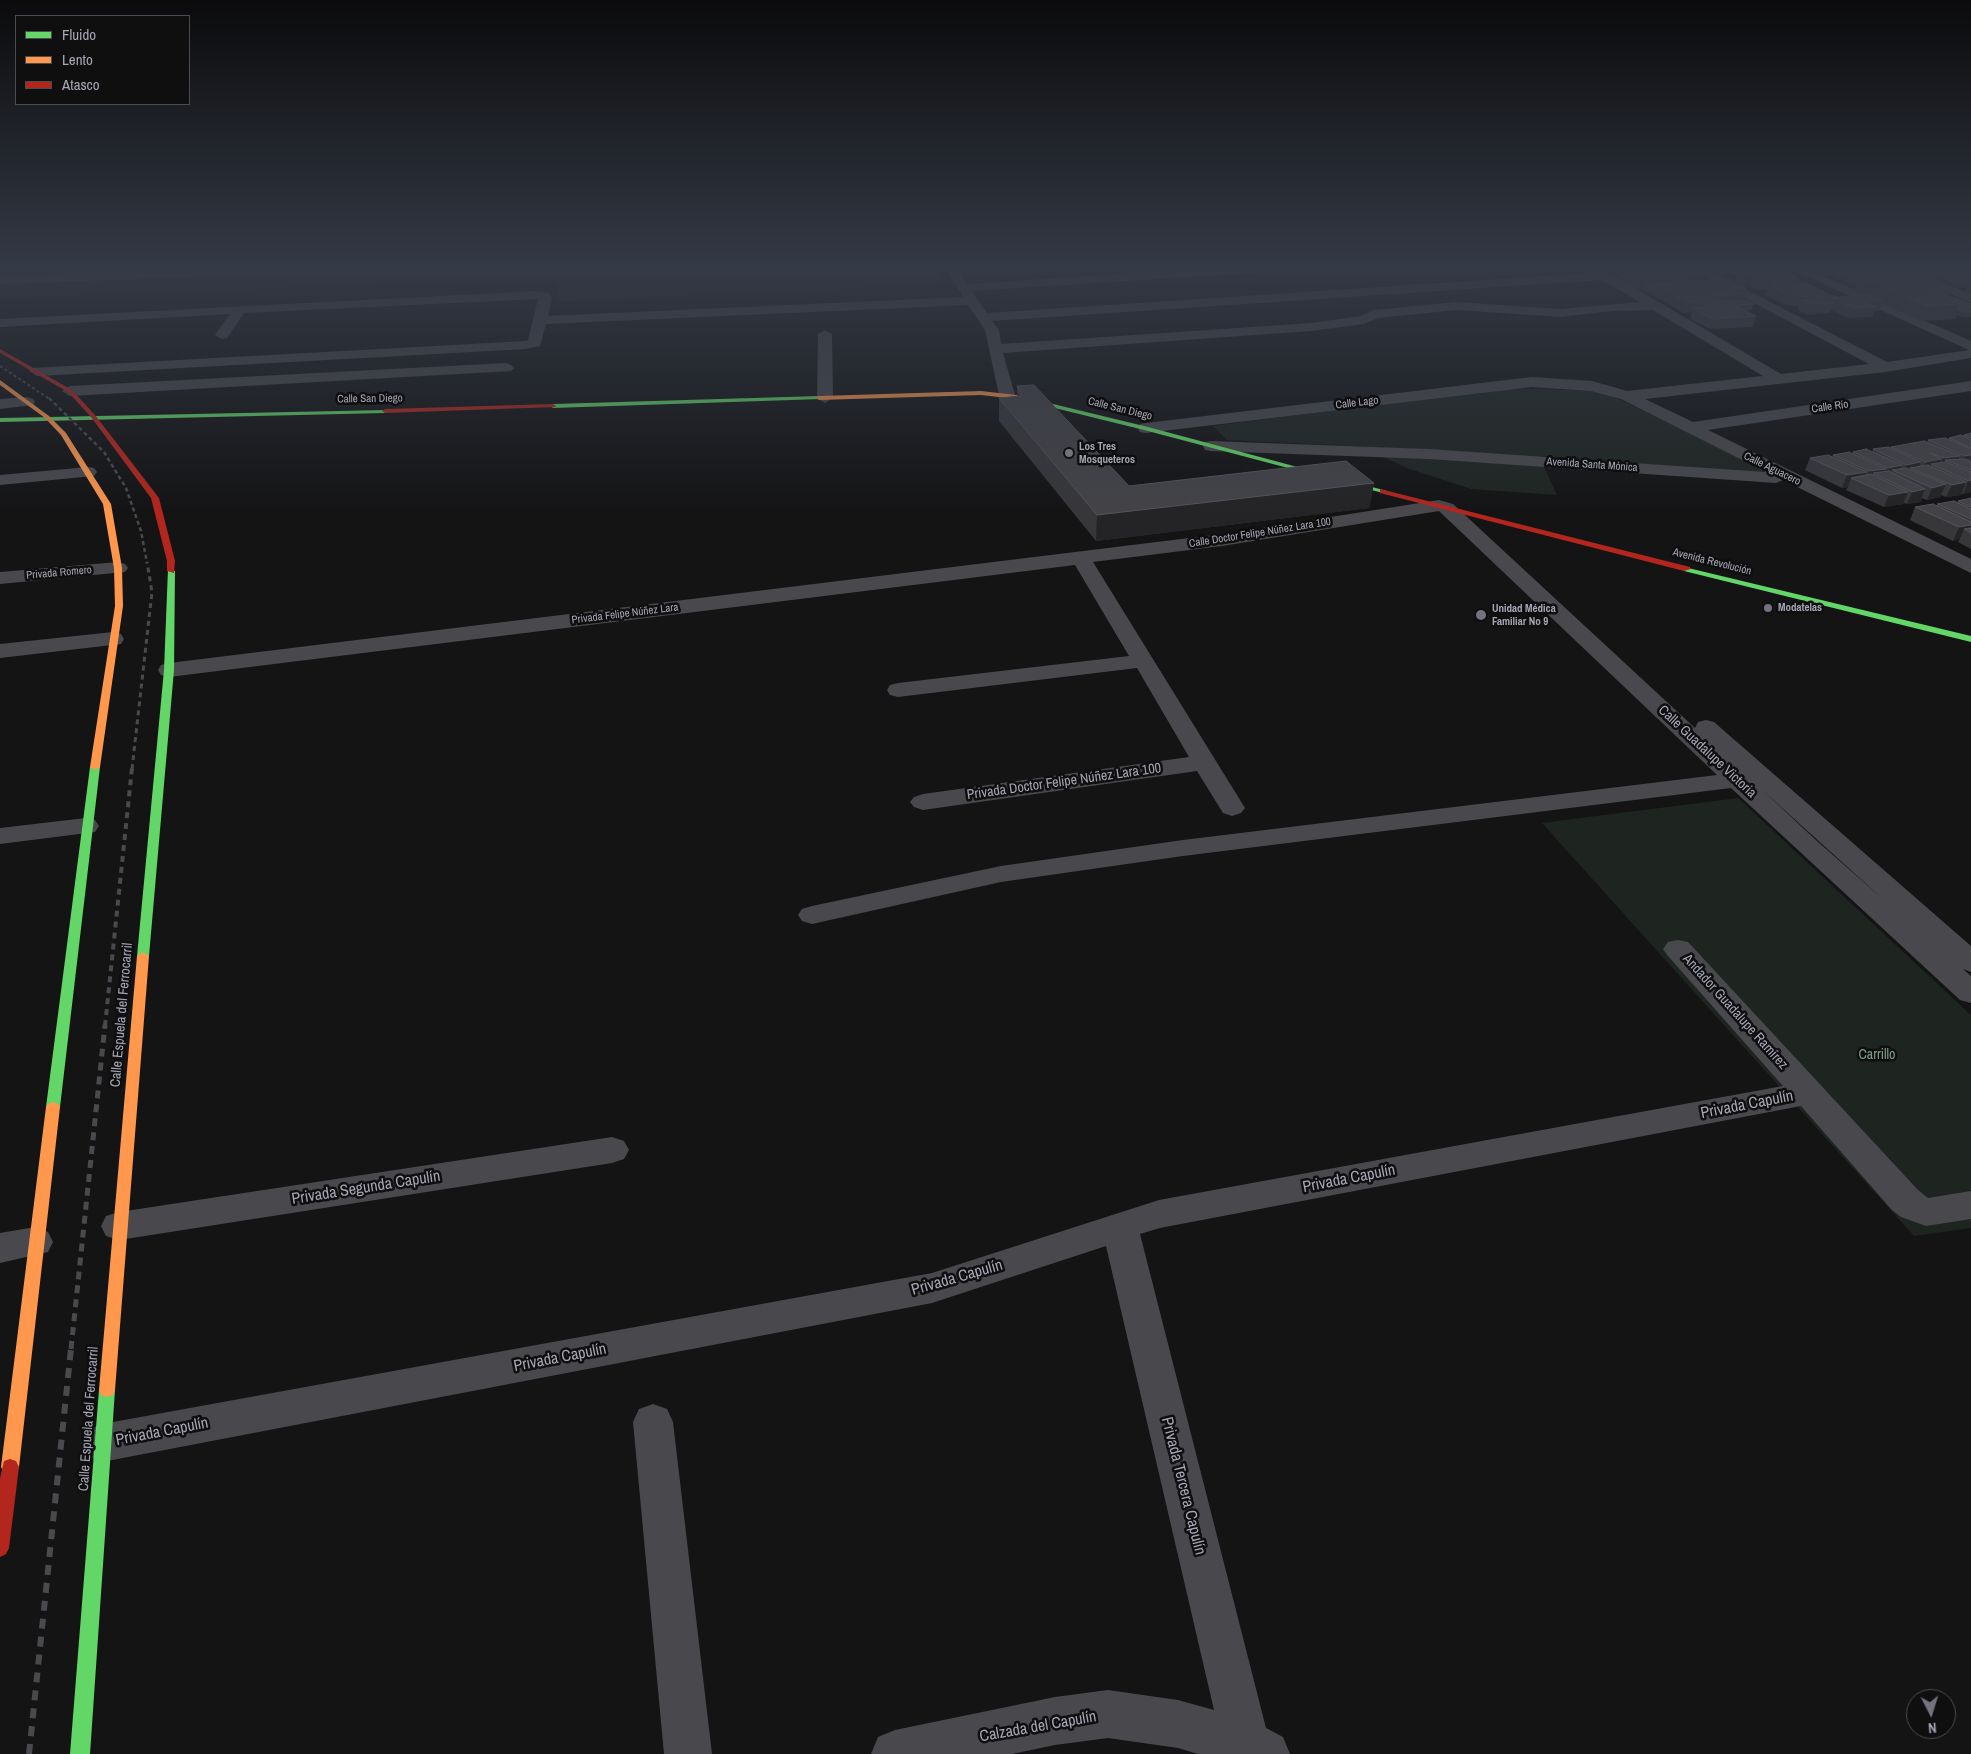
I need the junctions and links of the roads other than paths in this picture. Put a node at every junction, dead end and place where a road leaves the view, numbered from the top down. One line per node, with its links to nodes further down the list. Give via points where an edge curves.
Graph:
1 (995, 349): 17 (street)
2 (427, 350): 10 (street)
3 (826, 350): 19 (street)
4 (1729, 350): 12 (street)
5 (1852, 350): 8 (street)
6 (0, 351): 10 (street, Calle Espuela del Ferrocarril)
7 (1971, 354): 8 (street)
8 (1885, 367): 11 (street)
9 (506, 368): 16 (street)
10 (37, 371): 16 (street, Calle Espuela del Ferrocarril)
11 (1824, 374): 12 (street); 20 (street)
12 (1779, 379): 18 (street)
13 (0, 382): 21 (street)
14 (1569, 383): 18 (street, Calle Aguacero); 26 (street, Calle Lago, via 1532,382)
15 (1971, 386): 20 (street, Calle Río)
16 (70, 390): 23 (street, Calle Espuela del Ferrocarril)
17 (1007, 395): 19 (street, Calle San Diego); 26 (street, Calle San Diego)
18 (1627, 396): 27 (street, Calle Aguacero)
19 (825, 398): 23 (street, Calle San Diego, via 368,412)
20 (1884, 399): 27 (street, Calle Río)
21 (27, 402): 22 (street); 24 (street)
22 (0, 404)
23 (93, 416): 24 (street, Calle San Diego); 44 (street, Calle Espuela del Ferrocarril, via 155,498 172,561)
24 (47, 417): 25 (street, Calle San Diego); 29 (street, via 64,434)
25 (0, 420)
26 (1146, 428): 28 (street, Calle San Diego)
27 (1688, 428): 31 (street, Calle Aguacero)
28 (1212, 446): 31 (street, Avenida Santa Mónica, via 1429,454); 33 (street, Calle San Diego)
29 (88, 472): 32 (street); 38 (street, via 107,504)
30 (1823, 474): 31 (street, Avenida Santa Mónica)
31 (1794, 479): 35 (street, Calle Aguacero)
32 (0, 480)
33 (1450, 509): 36 (street, Calle Doctor Felipe Núñez Lara 100); 41 (street, Avenida Revolución); 47 (street, Calle Guadalupe Victoria); 54 (street, Calle Guadalupe Victoria)
34 (1932, 527): 35 (street)
35 (1902, 533): 37 (street, Calle Aguacero)
36 (1081, 558): 43 (street); 44 (street, Privada Felipe Núñez Lara)
37 (1971, 567)
38 (118, 568): 39 (street, Privada Romero); 40 (street, via 119,606)
39 (0, 578)
40 (113, 639): 42 (street); 50 (street)
41 (1971, 639)
42 (0, 651)
43 (1143, 661): 45 (street); 46 (street)
44 (170, 670): 59 (street, Calle Espuela del Ferrocarril)
45 (898, 690)
46 (1205, 762): 48 (street, Privada Doctor Felipe Núñez Lara 100); 49 (street)
47 (1736, 780): 52 (street, via 1183,848 1001,874); 55 (street, Calle Guadalupe Victoria)
48 (923, 802)
49 (1232, 808)
50 (86, 826): 51 (street); 61 (street)
51 (0, 836)
52 (812, 916)
53 (1678, 949): 56 (street, Andador Guadalupe Ramírez)
54 (1971, 962)
55 (1971, 993)
56 (1808, 1093): 58 (street, Andador Guadalupe Ramírez, via 1914,1207 1926,1212); 60 (street, Privada Capulín, via 1159,1214)
57 (612, 1150): 59 (street, Privada Segunda Capulín)
58 (1971, 1205)
59 (119, 1226): 64 (street, Calle Espuela del Ferrocarril)
60 (1120, 1228): 64 (street, Privada Capulín, via 932,1288); 66 (street, Privada Tercera Capulín)
61 (36, 1242): 62 (street); 65 (street)
62 (0, 1248)
63 (653, 1422): 68 (street)
64 (102, 1443): 67 (street, Calle Espuela del Ferrocarril)
65 (0, 1548)
66 (1256, 1749): 69 (street, Calzada del Capulín, via 1178,1724 1108,1714 1055,1721)
67 (80, 1754)
68 (688, 1754)
69 (895, 1754)

